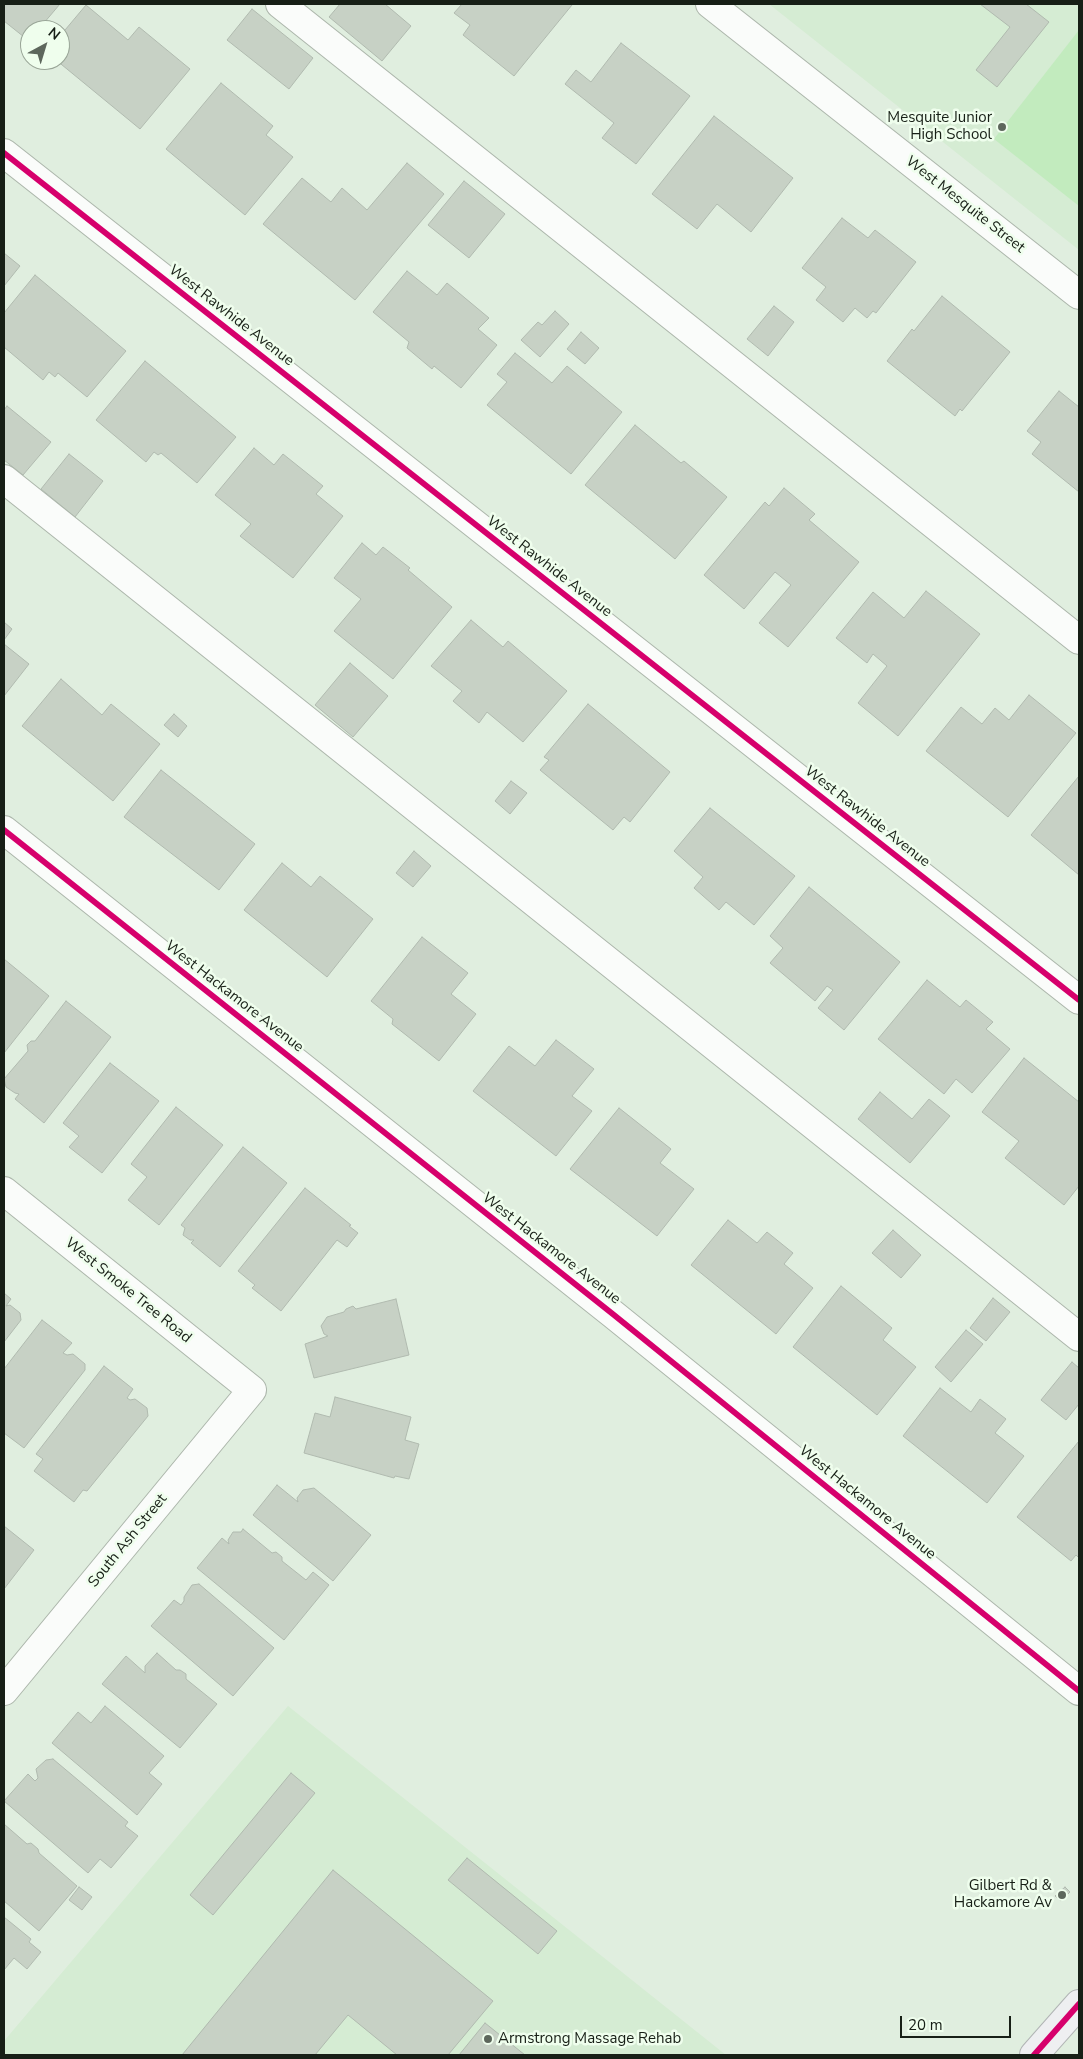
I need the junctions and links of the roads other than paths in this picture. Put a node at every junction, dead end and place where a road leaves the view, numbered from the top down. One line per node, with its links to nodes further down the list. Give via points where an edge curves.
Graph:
1 (280, 4): 6 (street)
2 (710, 4): 4 (street, West Mesquite Street)
3 (4, 153): 8 (street, West Rawhide Avenue)
4 (1076, 285)
5 (4, 479): 10 (street)
6 (1079, 640)
7 (4, 830): 13 (street, West Hackamore Avenue, via 614,1315)
8 (1079, 1000)
9 (4, 1191): 11 (street, West Smoke Tree Road)
10 (1079, 1337)
11 (252, 1390): 12 (street, South Ash Street)
12 (4, 1691)
13 (1079, 1691)
14 (1079, 2004): 15 (main road)
15 (1034, 2055)

